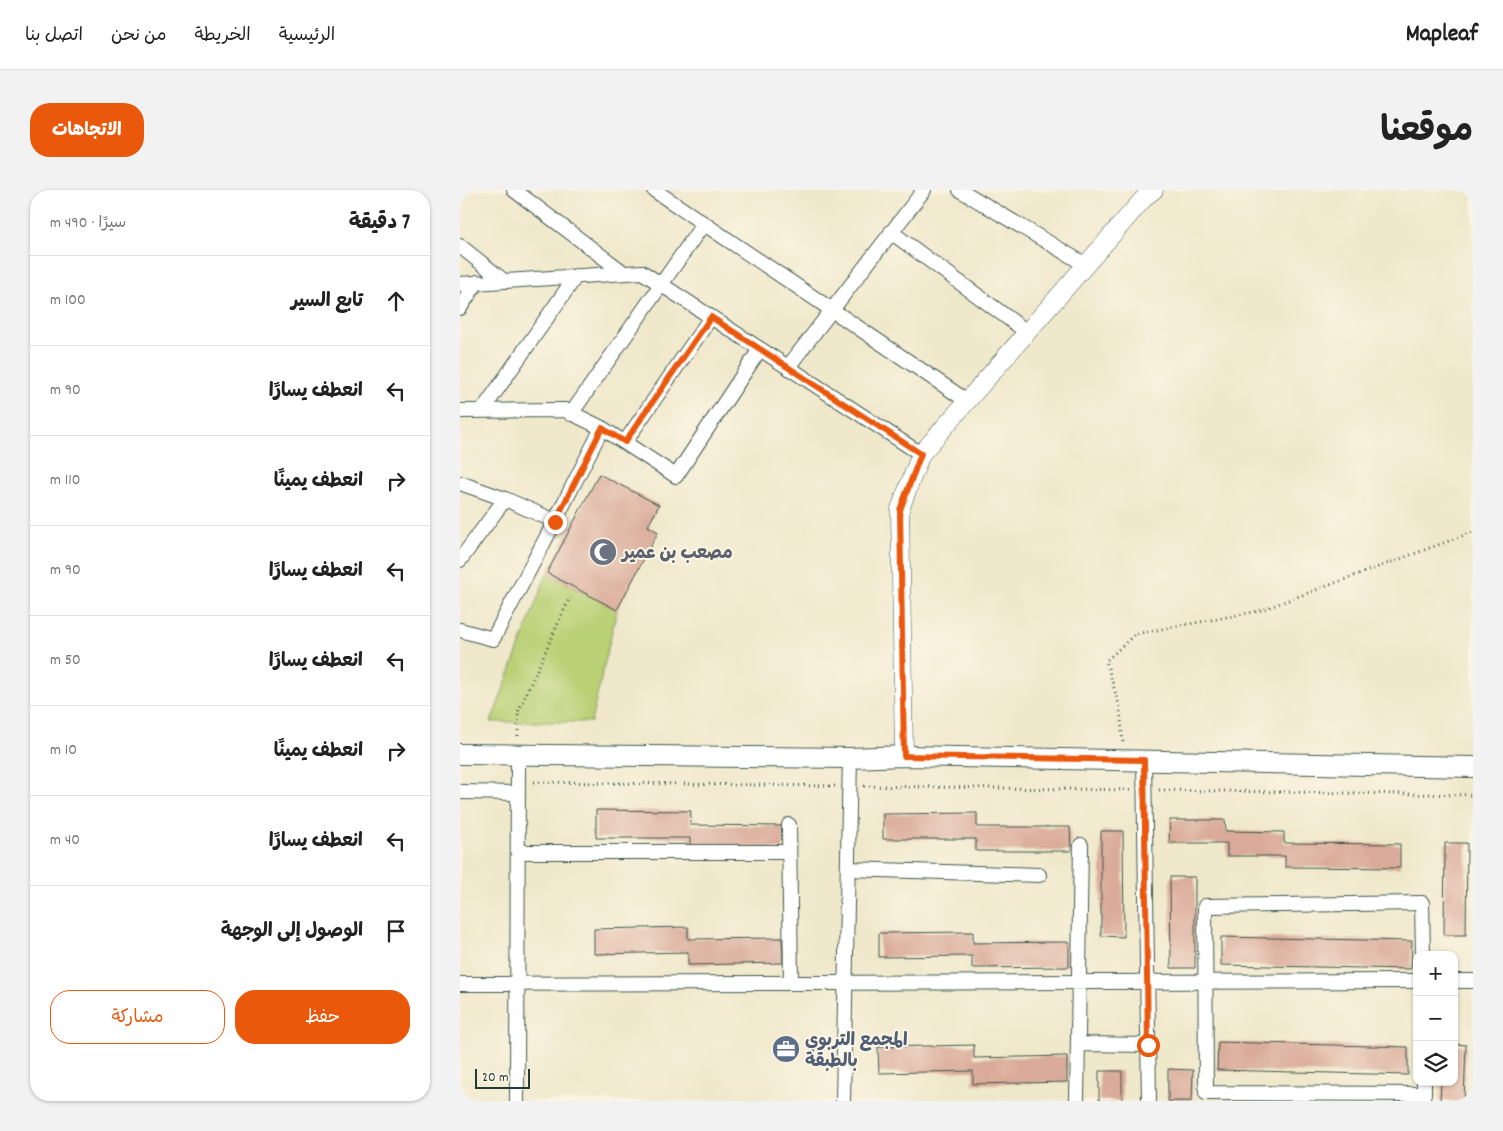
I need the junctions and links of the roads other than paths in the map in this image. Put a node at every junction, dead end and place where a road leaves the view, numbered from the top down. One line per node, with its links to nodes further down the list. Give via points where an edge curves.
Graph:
1 (514, 190): 10 (street)
2 (654, 190): 6 (street)
3 (924, 190): 7 (street)
4 (960, 190): 9 (street)
5 (1149, 192): 9 (street)
6 (704, 223): 15 (street); 17 (street)
7 (891, 232): 17 (street); 19 (street)
8 (460, 246): 12 (street)
9 (1086, 265): 19 (street)
10 (624, 273): 11 (street); 15 (street, via 642,272)
11 (576, 276): 12 (street); 24 (street)
12 (504, 281): 13 (street)
13 (477, 282): 14 (street); 16 (street)
14 (460, 284)
15 (661, 284): 18 (street); 25 (street)
16 (460, 308)
17 (832, 309): 21 (street); 22 (street)
18 (711, 317): 20 (street); 27 (street)
19 (1027, 332): 22 (street)
20 (760, 349): 21 (street); 27 (street, via 676,476)
21 (788, 367): 28 (street)
22 (968, 401): 28 (street)
23 (460, 411): 24 (street)
24 (482, 411): 25 (street, via 565,410)
25 (571, 414): 26 (street)
26 (602, 428): 27 (street); 31 (street)
27 (625, 442)
28 (921, 454): 36 (street, via 900,510)
29 (460, 483): 30 (street)
30 (505, 499): 31 (street); 32 (street)
31 (555, 522): 33 (street, via 493,639)
32 (460, 560)
33 (460, 630)
34 (460, 754): 35 (main road)
35 (518, 754): 37 (main road); 40 (street)
36 (904, 756): 37 (main road); 38 (main road)
37 (850, 758): 46 (street)
38 (1144, 760): 39 (main road); 52 (street)
39 (1473, 767)
40 (518, 787): 41 (street); 44 (street)
41 (460, 792)
42 (789, 825): 45 (street)
43 (1081, 845): 56 (street)
44 (518, 852): 45 (street); 58 (street)
45 (789, 852): 54 (street)
46 (848, 870): 47 (street); 55 (street)
47 (1039, 875)
48 (1423, 951): 53 (street, via 1422,903 1205,906)
49 (1413, 981): 53 (street)
50 (1458, 981): 51 (street)
51 (1473, 981)
52 (1148, 982): 53 (street); 56 (street); 60 (street)
53 (1206, 982): 61 (street, via 1206,1094 1424,1094)
54 (791, 983): 55 (street); 58 (street)
55 (846, 983): 56 (street); 63 (street)
56 (1079, 983): 59 (street)
57 (460, 984): 58 (street)
58 (517, 984): 62 (street)
59 (1078, 1044): 60 (street); 64 (street)
60 (1148, 1045): 65 (street)
61 (1424, 1086)
62 (517, 1101)
63 (844, 1101)
64 (1078, 1101)
65 (1149, 1101)

